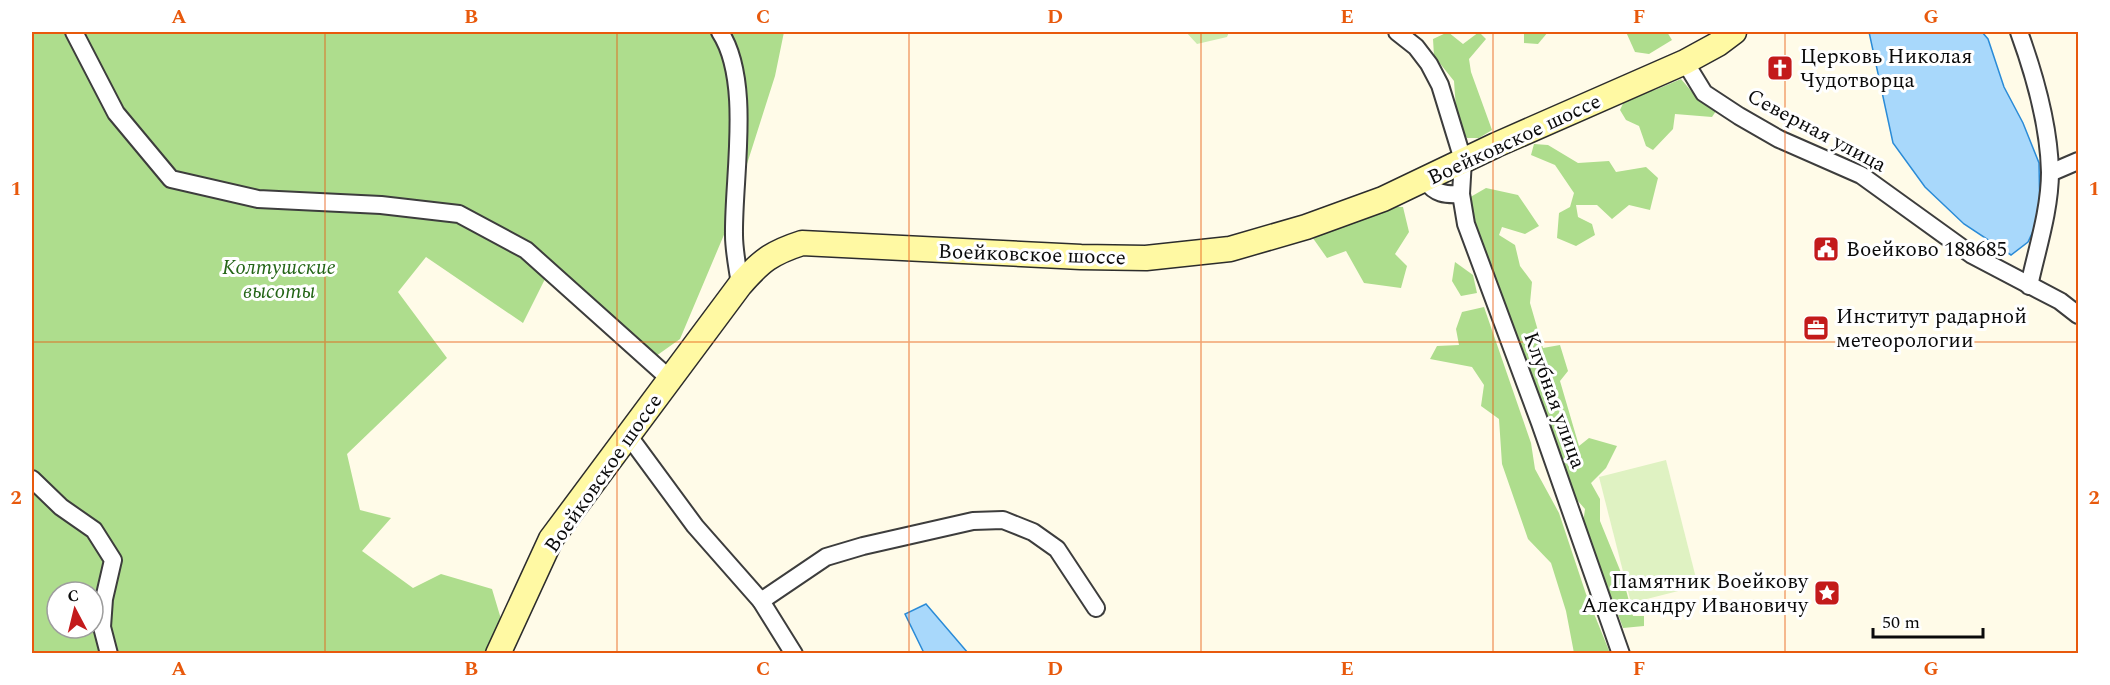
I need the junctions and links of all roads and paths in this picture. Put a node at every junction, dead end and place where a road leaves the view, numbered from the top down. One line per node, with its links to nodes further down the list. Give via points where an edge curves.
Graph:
1 (74, 32): 15 (street, via 116,113 171,179 258,199 381,205 459,214 526,250)
2 (720, 32): 12 (street, via 734,64 738,101 734,238)
3 (1397, 32): 7 (street, Клубная улица, via 1416,47 1440,85)
4 (1734, 32): 6 (street, Воейковское шоссе)
5 (2019, 32): 9 (street, via 2046,130)
6 (1685, 62): 7 (street, Воейковское шоссе); 13 (street, Северная улица, via 1704,93 1739,116 1779,139 1852,170 1972,255)
7 (1462, 160): 10 (street, Воейковское шоссе); 11 (street, Клубная улица)
8 (2079, 161): 9 (street)
9 (2050, 173): 13 (street)
10 (1425, 180): 11 (street, via 1432,190); 12 (street, Воейковское шоссе, via 1306,227 1230,249 1146,258 802,243 778,251)
11 (1461, 194): 23 (street, Клубная улица, via 1466,224)
12 (740, 285): 15 (street, Воейковское шоссе)
13 (2029, 286): 14 (street, Северная улица)
14 (2079, 315)
15 (670, 379): 16 (street, Воейковское шоссе)
16 (628, 435): 18 (street, via 695,526); 21 (street, Воейковское шоссе, via 551,540)
17 (32, 479): 20 (street, via 61,507 94,530 113,560 102,627)
18 (761, 601): 19 (street, via 826,557 973,521 1003,520 1033,532 1057,549); 22 (street)
19 (1096, 608)
20 (109, 654)
21 (498, 654)
22 (794, 654)
23 (1621, 654)

